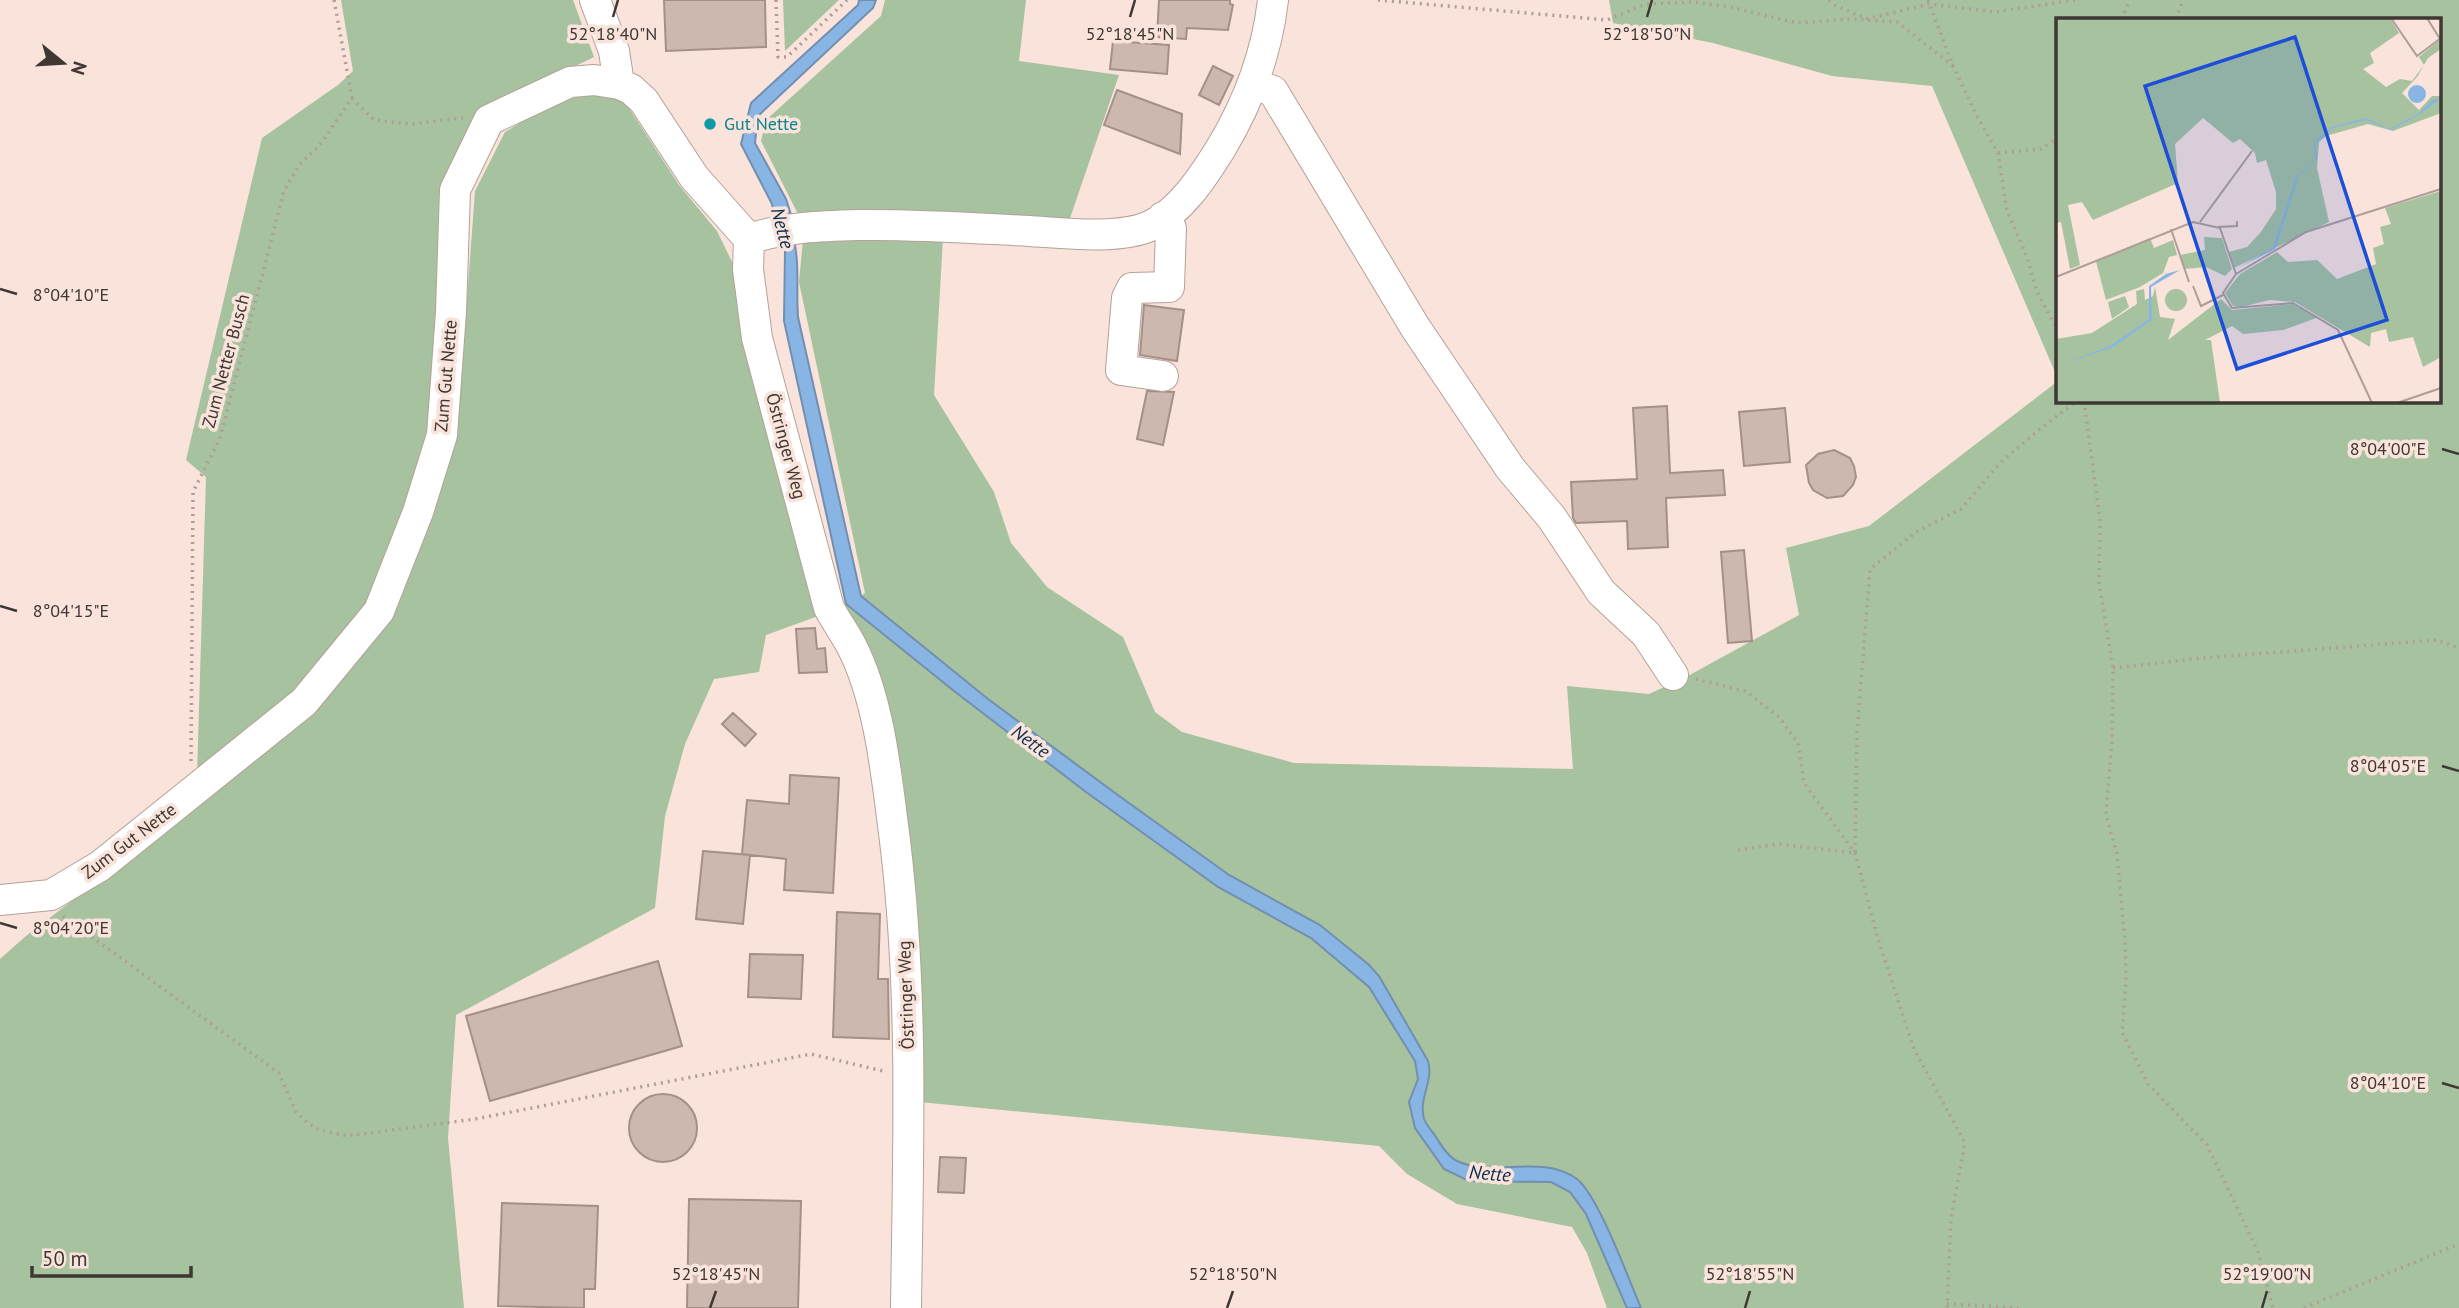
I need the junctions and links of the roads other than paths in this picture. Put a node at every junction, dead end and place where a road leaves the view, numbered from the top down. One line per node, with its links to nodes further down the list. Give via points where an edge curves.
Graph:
1 (595, 0): 3 (street, via 614,51)
2 (1273, 0): 4 (street, via 1270,29)
3 (619, 84): 6 (street, via 644,101 694,177); 9 (street, Zum Gut Nette, via 570,82 489,120 455,190 442,435 379,611 304,702 100,866 51,895)
4 (1253, 84): 5 (street, via 1207,171); 8 (street, via 1273,91 1415,327 1510,468 1552,518 1601,592 1646,634)
5 (1163, 217): 6 (street, via 1133,230 1087,235 910,224 819,226); 7 (street, via 1171,228 1169,287 1132,288 1121,370)
6 (759, 236): 10 (street, Östringer Weg, via 748,269 757,338 829,608 852,646 869,691 886,771 902,896 909,1078)
7 (1163, 376)
8 (1673, 675)
9 (0, 900)
10 (906, 1308)

